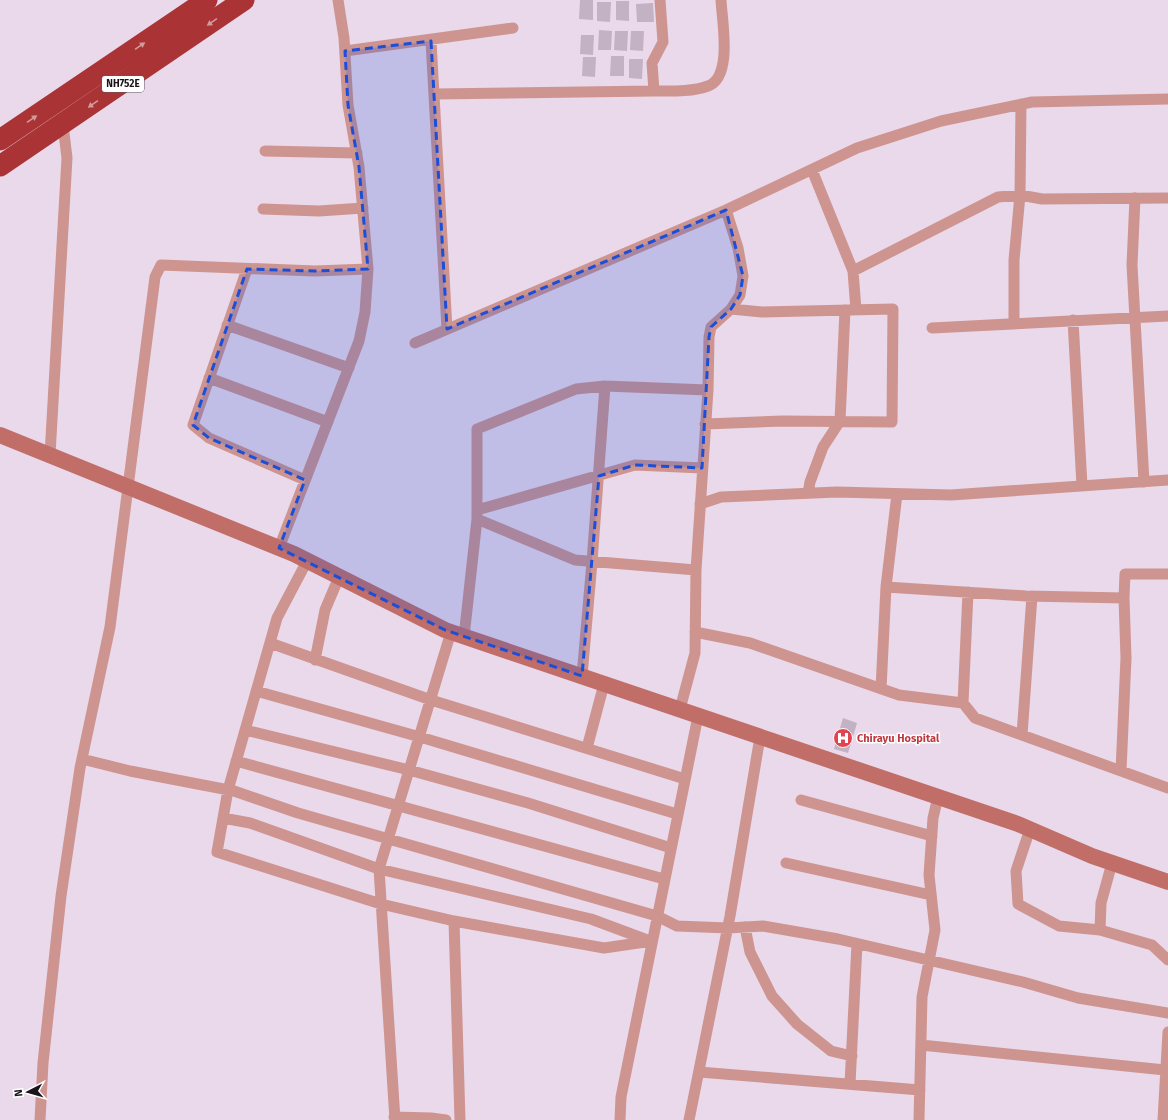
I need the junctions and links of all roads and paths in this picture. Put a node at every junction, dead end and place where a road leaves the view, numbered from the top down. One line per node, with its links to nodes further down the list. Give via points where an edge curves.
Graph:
1 (207, 0): 14 (highway, NH752E, one-way to 1)
2 (244, 0): 13 (highway, NH752E, one-way to 13)
3 (338, 0): 8 (street)
4 (660, 0): 9 (street, via 663,42 652,63)
5 (720, 0): 9 (street, via 725,52 722,73 710,86)
6 (513, 28): 7 (street)
7 (431, 40): 8 (street); 10 (street)
8 (345, 51): 16 (street, via 348,105)
9 (654, 92): 10 (street)
10 (435, 94): 36 (street)
11 (1168, 99): 12 (street)
12 (1021, 104): 18 (street, via 940,122 885,139 857,148); 19 (street)
13 (63, 125): 17 (highway, NH752E); 46 (street, via 67,158)
14 (0, 140)
15 (264, 151): 16 (street)
16 (357, 153): 23 (street)
17 (0, 166)
18 (812, 170): 24 (street); 27 (street)
19 (1020, 195): 20 (street, via 1042,199); 27 (street, via 998,197); 33 (street, via 1014,260)
20 (1135, 198): 21 (street); 31 (street, via 1132,265)
21 (1168, 198)
22 (263, 208): 23 (street, via 319,211)
23 (363, 208): 26 (street)
24 (726, 210): 28 (street, via 738,248 743,276 740,295); 36 (street)
25 (247, 269): 26 (street); 34 (street); 53 (street, via 161,265 155,277)
26 (368, 269): 38 (street, via 365,312 359,341)
27 (853, 271): 29 (street)
28 (731, 308): 29 (street, via 762,312); 41 (street, via 711,327)
29 (850, 310): 43 (street); 43 (street, via 893,309 892,422)
30 (1168, 316): 31 (street)
31 (1136, 317): 32 (street); 51 (street)
32 (1072, 320): 33 (street); 52 (street)
33 (1014, 323): 35 (street)
34 (227, 325): 38 (street); 39 (street)
35 (932, 328)
36 (447, 330): 37 (street)
37 (415, 343)
38 (349, 368): 42 (street)
39 (209, 378): 42 (street); 49 (street, via 193,425 209,438)
40 (605, 386): 41 (street); 48 (street); 57 (street, via 576,389 477,429)
41 (708, 390): 44 (street)
42 (328, 422): 49 (street)
43 (840, 422): 44 (street); 54 (street, via 823,447)
44 (705, 424): 47 (street)
45 (0, 435): 46 (street)
46 (50, 456): 53 (street)
47 (702, 468): 48 (street, via 635,465); 56 (street)
48 (599, 476): 57 (street); 60 (street)
49 (305, 480): 58 (street)
50 (1168, 480): 51 (street)
51 (1144, 482): 52 (street)
52 (1082, 486): 55 (street, via 951,495)
53 (129, 488): 58 (street); 85 (street, via 110,627)
54 (808, 493): 55 (street); 56 (street, via 721,497)
55 (897, 494): 64 (street)
56 (700, 504): 61 (street)
57 (477, 515): 60 (street, via 575,560); 69 (street)
58 (279, 548): 59 (street)
59 (307, 561): 63 (street); 70 (street, via 277,618)
60 (592, 562): 61 (street); 72 (street)
61 (696, 570): 68 (street)
62 (1168, 574): 67 (street, via 1125,574)
63 (339, 577): 69 (street); 71 (street, via 325,610)
64 (886, 587): 65 (street); 74 (street)
65 (968, 592): 66 (street); 77 (street)
66 (1032, 596): 67 (street); 81 (street)
67 (1124, 598): 88 (street, via 1126,658)
68 (695, 632): 74 (street, via 750,643); 78 (street, via 694,653)
69 (458, 634): 72 (street); 76 (street)
70 (270, 643): 71 (street); 75 (street)
71 (315, 660): 76 (street)
72 (582, 676): 73 (street)
73 (604, 684): 78 (street); 84 (street)
74 (881, 688): 77 (street, via 899,695)
75 (256, 691): 80 (street); 83 (street)
76 (431, 700): 83 (street); 84 (street)
77 (964, 703): 81 (street, via 975,718)
78 (680, 709): 79 (street)
79 (698, 716): 82 (street); 89 (street)
80 (245, 730): 86 (street); 87 (street)
81 (1022, 735): 88 (street)
82 (760, 736): 92 (street); 111 (street)
83 (420, 737): 87 (street); 95 (street)
84 (587, 748): 89 (street)
85 (82, 759): 91 (street); 126 (street, via 61,896 43,1063)
86 (236, 761): 91 (street); 94 (street)
87 (409, 770): 94 (street); 100 (street, via 528,803)
88 (1121, 771): 90 (street)
89 (685, 779): 95 (street)
90 (1168, 788)
91 (228, 790): 96 (street); 99 (street, via 298,813)
92 (938, 797): 97 (street); 98 (street, via 932,818)
93 (801, 800): 98 (street)
94 (399, 805): 99 (street); 104 (street)
95 (677, 814): 100 (street)
96 (223, 818): 103 (street, via 250,823); 107 (street, via 217,852)
97 (1030, 829): 102 (street); 112 (street, via 1016,871 1018,904 1059,926)
98 (932, 836): 106 (street, via 929,875)
99 (389, 838): 103 (street); 108 (street)
100 (671, 848): 104 (street)
101 (786, 863): 106 (street)
102 (1112, 863): 105 (street); 112 (street, via 1100,903)
103 (379, 869): 107 (street); 113 (street, via 591,919)
104 (664, 879): 108 (street)
105 (1168, 882)
106 (931, 895): 116 (street, via 935,930)
107 (381, 904): 109 (street); 125 (street)
108 (657, 916): 111 (street, via 677,926); 113 (street)
109 (454, 921): 113 (street, via 604,948); 128 (street)
110 (745, 927): 111 (street); 114 (street, via 763,926); 120 (street, via 750,952 772,996 797,1024 832,1051)
111 (728, 928): 122 (street)
112 (1100, 930): 115 (street, via 1152,945)
113 (652, 942): 129 (street, via 621,1097)
114 (857, 944): 116 (street); 120 (street)
115 (1168, 960)
116 (929, 961): 117 (street, via 1023,982 1078,998); 119 (street, via 922,997)
117 (1168, 1013)
118 (1168, 1032): 121 (street)
119 (921, 1045): 121 (street); 124 (street)
120 (852, 1056): 123 (street)
121 (1165, 1070): 132 (street)
122 (699, 1072): 123 (street); 130 (street)
123 (850, 1084): 124 (street)
124 (920, 1090): 131 (street)
125 (395, 1118): 127 (street)
126 (40, 1120)
127 (446, 1120)
128 (460, 1120)
129 (620, 1120)
130 (689, 1120)
131 (919, 1120)
132 (1163, 1120)

